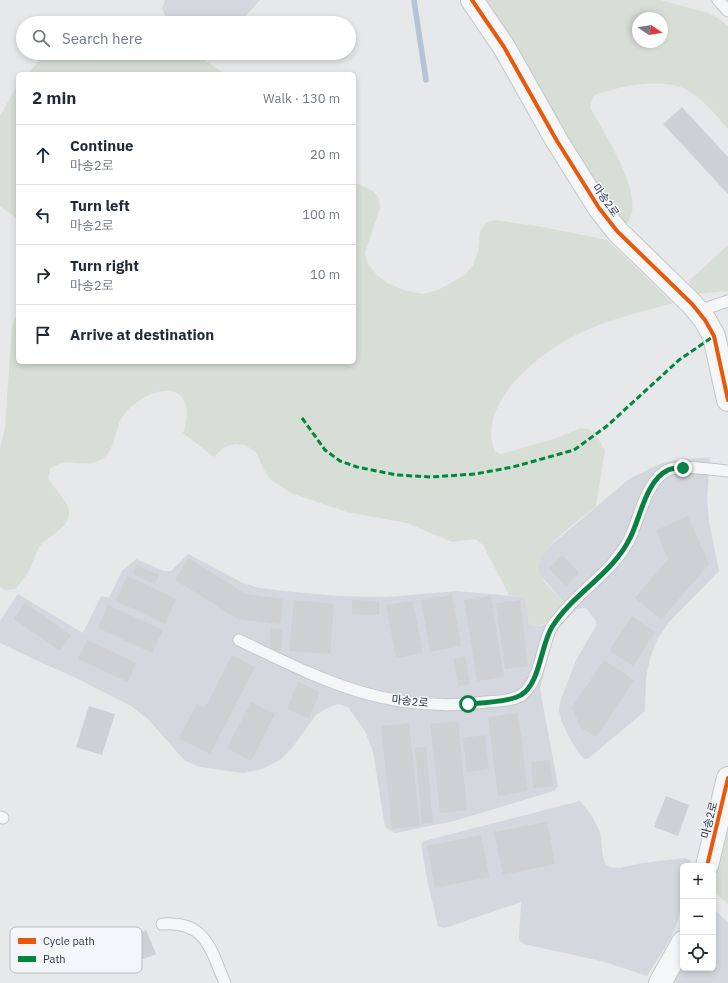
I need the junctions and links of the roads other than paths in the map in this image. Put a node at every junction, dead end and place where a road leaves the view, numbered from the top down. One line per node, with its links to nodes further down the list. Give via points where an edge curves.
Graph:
1 (472, 0): 5 (street, 마송2로, via 504,47 557,141 599,208 617,231)
2 (718, 0): 3 (lane)
3 (728, 11)
4 (728, 301): 5 (lane)
5 (698, 311): 6 (street, 마송2로, via 714,336)
6 (728, 400)
7 (728, 472): 8 (lane, 마송2로, via 683,468 669,470 661,475 643,503 630,538 616,560 600,578 575,599 552,627 531,684 522,695 468,704 409,704 362,694 304,671)
8 (238, 640)
9 (728, 778): 10 (street, 마송2로)
10 (708, 863)
11 (162, 924): 13 (lane, via 177,923 192,928 204,938)
12 (680, 947): 14 (street)
13 (225, 983)
14 (660, 983)

